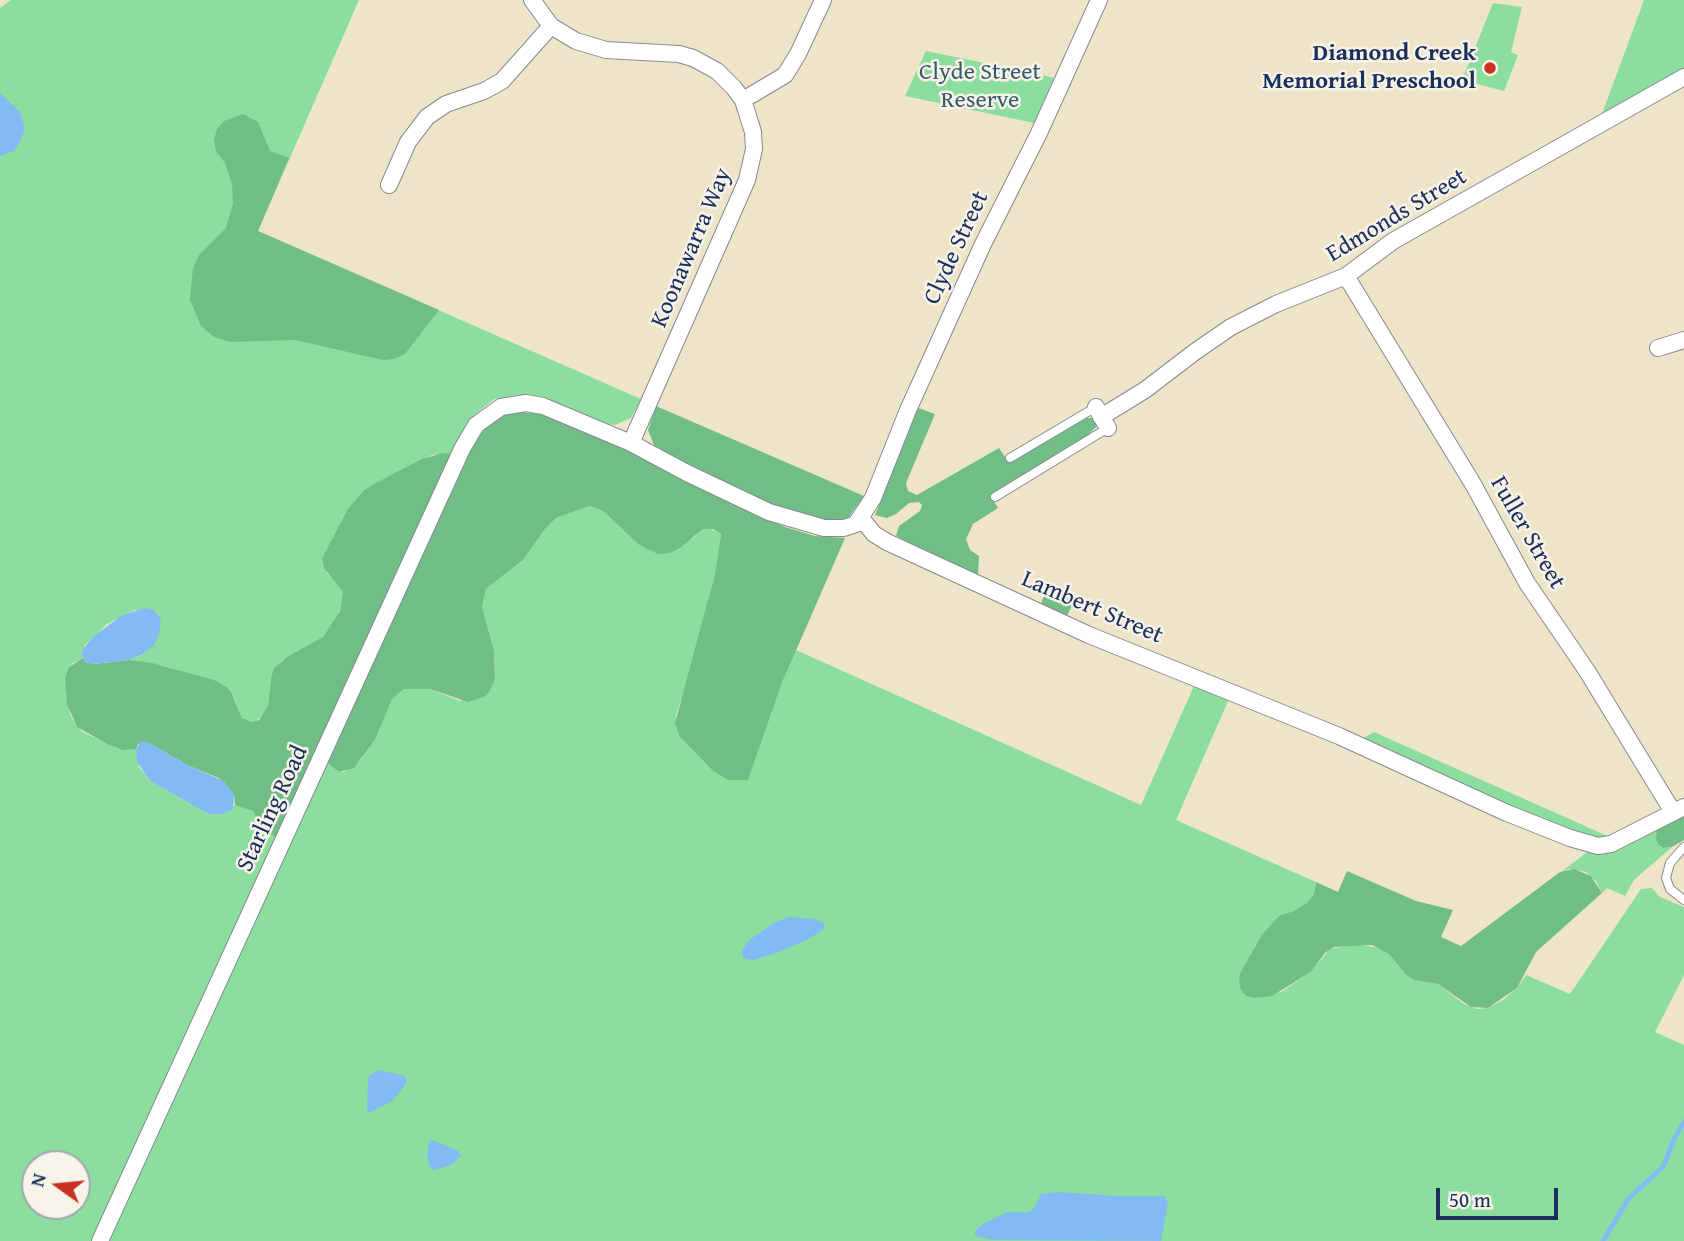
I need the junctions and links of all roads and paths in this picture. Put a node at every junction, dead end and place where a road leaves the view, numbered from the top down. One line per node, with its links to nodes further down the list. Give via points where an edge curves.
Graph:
1 (532, 0): 4 (street, Koonawarra Way)
2 (823, 0): 6 (street, via 785,75)
3 (1099, 0): 15 (street, Clyde Street, via 982,244)
4 (551, 26): 6 (street, Koonawarra Way, via 593,47 693,58 726,78); 7 (street, via 502,81 427,117 408,142)
5 (1684, 77): 8 (street, Edmonds Street, via 1393,241)
6 (743, 100): 12 (street, Koonawarra Way, via 754,140 747,180)
7 (389, 185)
8 (1346, 276): 11 (street, Edmonds Street, via 1231,327); 16 (street, Fuller Street, via 1473,484 1527,583)
9 (1684, 340): 10 (street)
10 (1658, 348)
11 (1101, 417): 13 (lane, Edmonds Street); 14 (lane, Edmonds Street)
12 (631, 443): 15 (street, via 792,521 836,529 850,527); 19 (street, Starling Road, via 552,408 526,403 500,407 476,425)
13 (1010, 458)
14 (995, 497)
15 (861, 518): 16 (street, Lambert Street, via 887,542 1089,635 1339,736 1570,838 1598,846 1611,844)
16 (1678, 809)
17 (1684, 847): 18 (lane, via 1666,878 1668,886)
18 (1684, 900)
19 (100, 1241)

